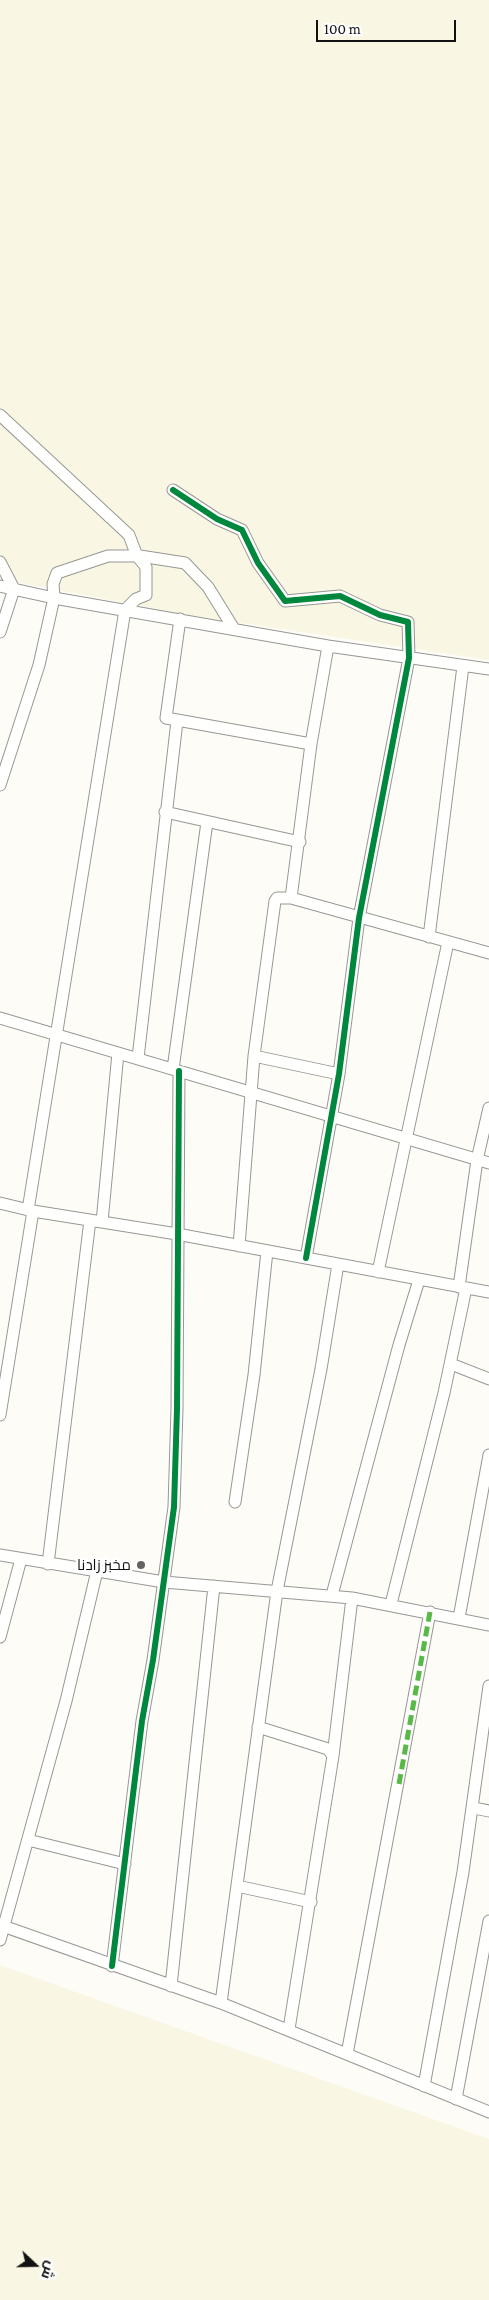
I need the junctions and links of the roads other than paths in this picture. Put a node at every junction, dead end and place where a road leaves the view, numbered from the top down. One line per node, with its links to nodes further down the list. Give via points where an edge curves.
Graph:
1 (0, 414): 3 (street, via 129,535)
2 (173, 490): 13 (street, via 218,519 242,530 258,563 285,601 340,596 380,615 408,622)
3 (137, 556): 7 (street, via 108,556 57,573 53,584); 8 (street, via 146,567 146,595 136,599); 10 (street, via 184,563 208,587)
4 (0, 562): 6 (street)
5 (0, 586): 6 (street)
6 (14, 589): 7 (street); 11 (street)
7 (54, 598): 8 (street); 18 (street, via 39,665)
8 (125, 610): 9 (street); 28 (street)
9 (180, 620): 10 (street); 16 (street, via 166,718)
10 (234, 629): 12 (street)
11 (0, 632)
12 (328, 646): 13 (street); 17 (street)
13 (409, 658): 14 (street); 23 (street)
14 (462, 666): 15 (street); 24 (street)
15 (489, 669)
16 (177, 720): 17 (street); 19 (street)
17 (311, 744): 21 (street)
18 (0, 785)
19 (165, 812): 20 (street); 31 (street)
20 (207, 822): 21 (street); 32 (street)
21 (300, 842): 22 (street)
22 (291, 898): 23 (street); 30 (street, via 281,897 275,901)
23 (359, 918): 24 (street); 33 (street)
24 (429, 936): 25 (street)
25 (448, 942): 26 (street); 37 (street)
26 (489, 953)
27 (0, 1018): 28 (street)
28 (55, 1034): 29 (street); 41 (street)
29 (118, 1053): 31 (street); 43 (street)
30 (254, 1056): 33 (street); 34 (street)
31 (138, 1058): 32 (street)
32 (176, 1070): 34 (street); 44 (street)
33 (340, 1074): 36 (street)
34 (252, 1092): 36 (street); 45 (street)
35 (489, 1108): 38 (street)
36 (333, 1115): 37 (street); 47 (street)
37 (408, 1138): 38 (street); 49 (street)
38 (477, 1160): 39 (street); 51 (street)
39 (489, 1163)
40 (0, 1203): 41 (street)
41 (31, 1210): 42 (street); 55 (street)
42 (90, 1220): 43 (street); 60 (street)
43 (102, 1222): 44 (street)
44 (177, 1234): 45 (street); 62 (street, via 174,1507)
45 (239, 1246): 46 (street)
46 (267, 1251): 47 (street); 57 (street)
47 (306, 1258): 48 (street)
48 (338, 1264): 49 (street); 64 (street, via 320,1379)
49 (378, 1272): 50 (street)
50 (419, 1280): 51 (street); 65 (street)
51 (462, 1288): 52 (street); 53 (street)
52 (489, 1292)
53 (451, 1364): 54 (street); 67 (street)
54 (489, 1379)
55 (0, 1415)
56 (489, 1455): 69 (street)
57 (235, 1502)
58 (0, 1555): 59 (street)
59 (21, 1559): 60 (street); 71 (street)
60 (48, 1564): 61 (street)
61 (97, 1571): 62 (street); 77 (street)
62 (164, 1582): 63 (street); 78 (street, via 142,1721)
63 (214, 1586): 64 (street); 85 (street)
64 (277, 1591): 65 (street); 73 (street)
65 (332, 1595): 66 (street)
66 (352, 1598): 67 (street); 74 (street)
67 (391, 1604): 68 (street)
68 (430, 1612): 69 (street); 88 (street)
69 (459, 1618): 70 (street)
70 (489, 1625)
71 (0, 1637)
72 (489, 1686): 75 (street)
73 (258, 1727): 74 (street, via 326,1749); 79 (street)
74 (333, 1756): 80 (street)
75 (474, 1808): 76 (street); 89 (street)
76 (489, 1811)
77 (28, 1840): 78 (street); 82 (street)
78 (126, 1864): 84 (street)
79 (237, 1886): 80 (street); 86 (street)
80 (311, 1902): 87 (street)
81 (489, 1921): 90 (street)
82 (3, 1926): 83 (street); 84 (street)
83 (0, 1940)
84 (112, 1966): 85 (street)
85 (171, 1986): 86 (street)
86 (221, 2003): 87 (street)
87 (289, 2029): 88 (street)
88 (347, 2054): 89 (street)
89 (424, 2086): 90 (street)
90 (456, 2099): 91 (street)
91 (489, 2112)

